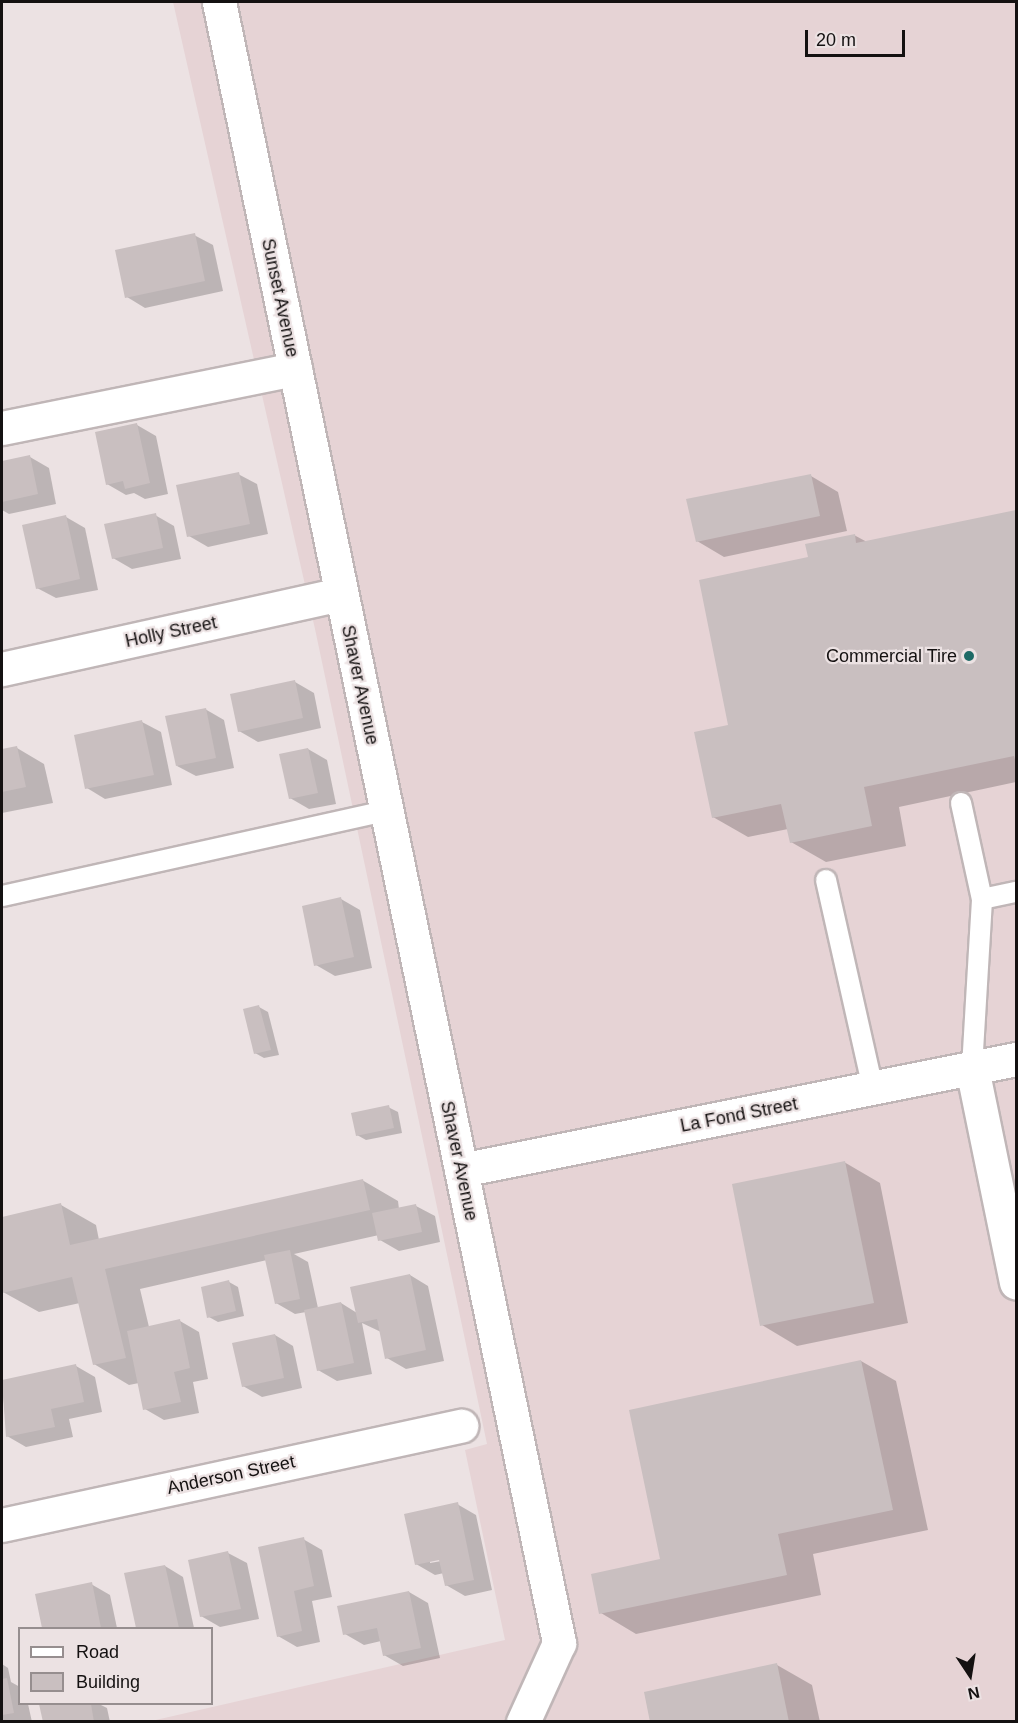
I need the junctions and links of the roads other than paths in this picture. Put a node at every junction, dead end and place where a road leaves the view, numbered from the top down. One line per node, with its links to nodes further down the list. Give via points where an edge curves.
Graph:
1 (219, 2): 2 (street, Sunset Avenue)
2 (295, 369): 3 (street); 4 (street, Sunset Avenue)
3 (2, 428)
4 (341, 594): 5 (street, Holly Street); 7 (street, Shaver Avenue)
5 (2, 669)
6 (962, 803): 11 (lane)
7 (386, 812): 10 (lane); 15 (street, Shaver Avenue)
8 (826, 880): 14 (lane)
9 (1017, 892): 11 (lane)
10 (2, 896)
11 (982, 899): 13 (lane)
12 (1017, 1059): 13 (street, La Fond Street)
13 (972, 1068): 14 (street, La Fond Street); 16 (street)
14 (873, 1088): 15 (street, La Fond Street)
15 (461, 1170): 19 (street, Shaver Avenue, via 559,1643)
16 (1017, 1283)
17 (461, 1426): 18 (street, Anderson Street)
18 (2, 1525)
19 (523, 1722)

